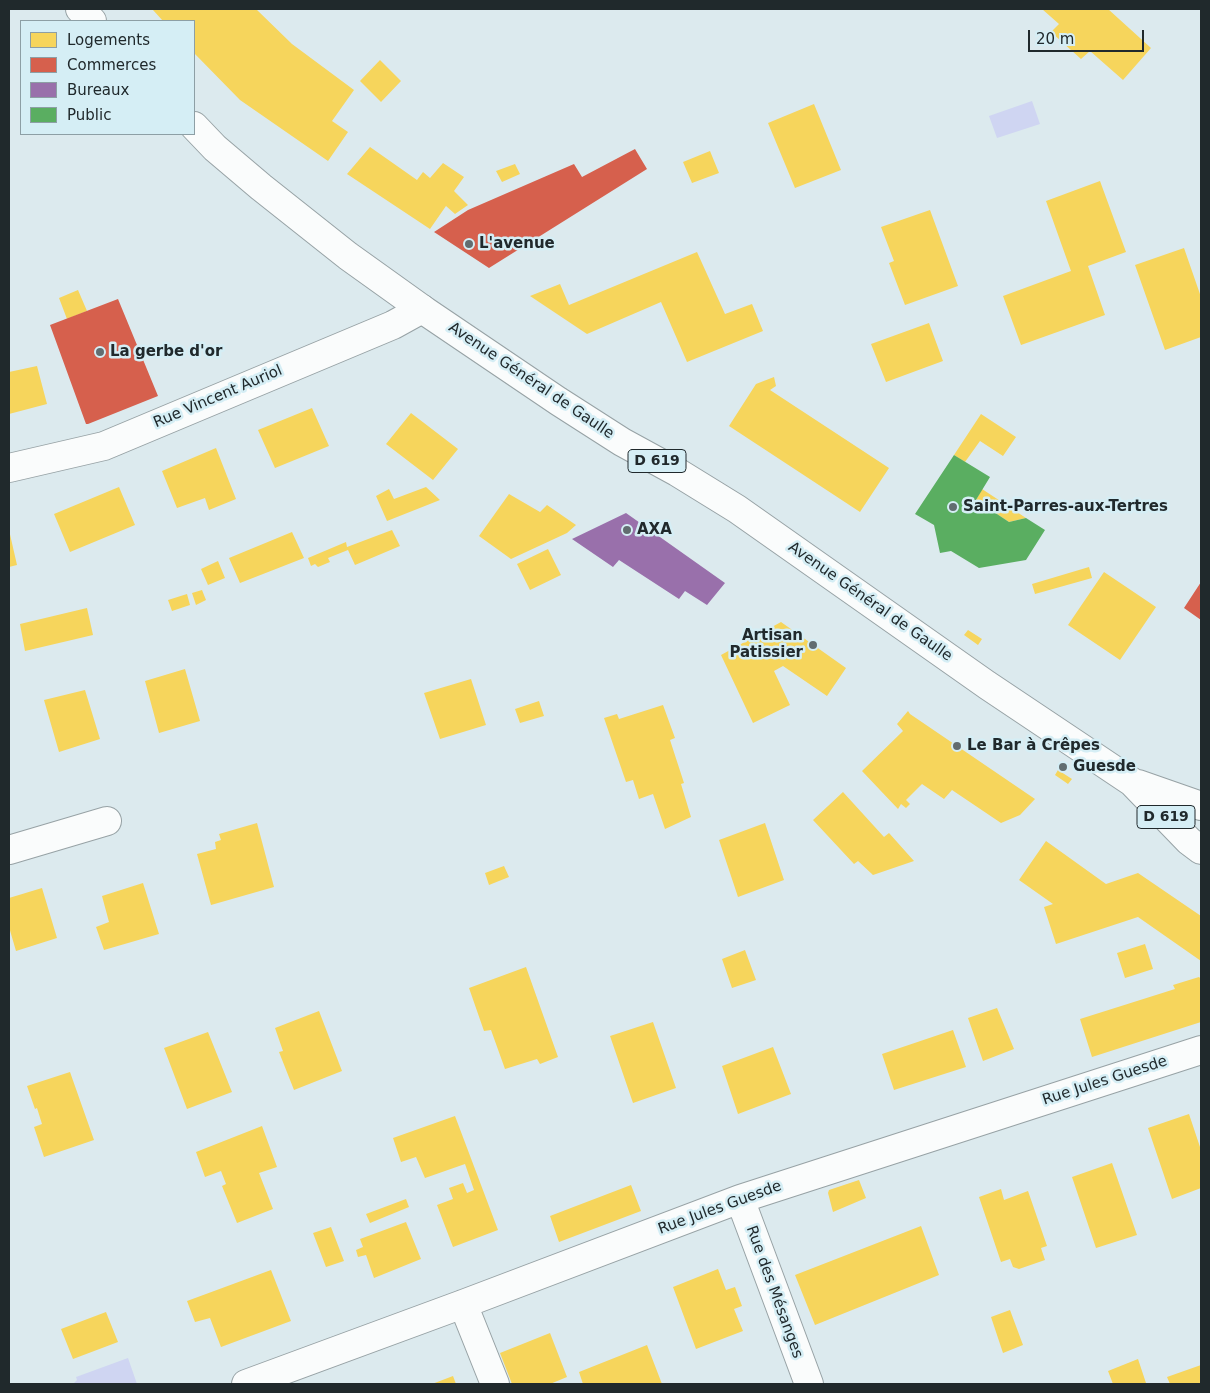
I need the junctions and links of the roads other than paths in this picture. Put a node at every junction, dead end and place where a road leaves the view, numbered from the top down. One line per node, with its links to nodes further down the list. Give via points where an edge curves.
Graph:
1 (80, 9): 2 (street)
2 (91, 20)
3 (195, 127): 4 (street, Avenue Général de Gaulle / D 619, via 272,196 348,256)
4 (422, 308): 5 (street, Rue Vincent Auriol, via 393,325 104,446); 6 (street, Avenue Général de Gaulle / D 619, via 574,412 737,509 987,685)
5 (9, 468)
6 (1132, 782): 7 (street, Avenue Général de Gaulle / D 619); 10 (street, Avenue Général de Gaulle / D 619)
7 (1201, 806)
8 (106, 820): 9 (street)
9 (9, 850)
10 (1201, 850)
11 (1201, 1050): 12 (street, Rue Jules Guesde)
12 (740, 1199): 13 (street, Rue Jules Guesde); 16 (street, Rue des Mésanges)
13 (463, 1304): 14 (street, Rue Jules Guesde); 15 (street)
14 (246, 1384)
15 (495, 1384)
16 (809, 1384)

